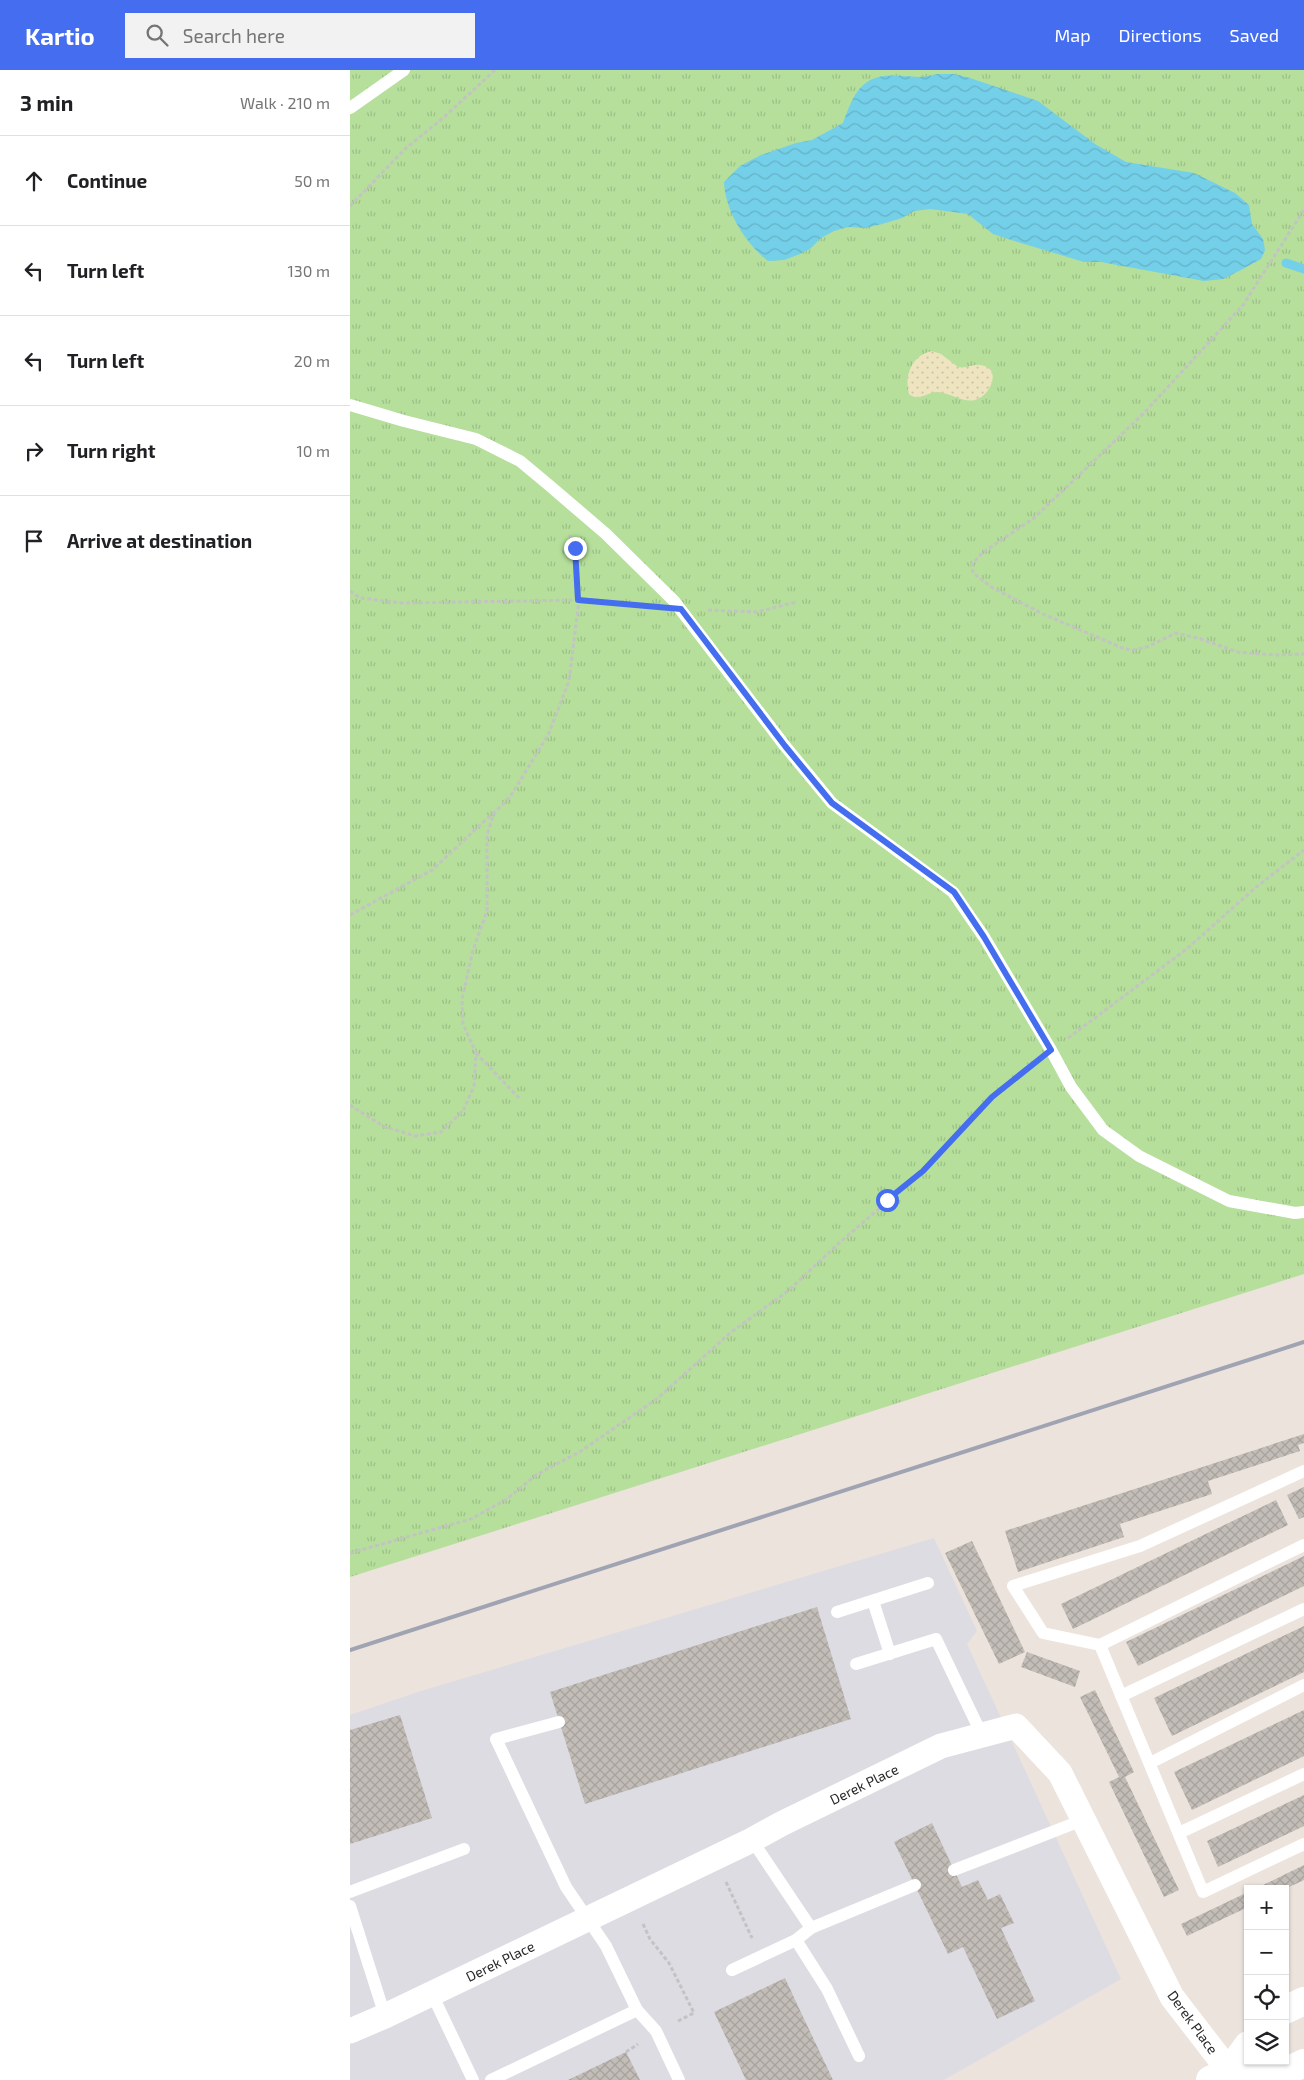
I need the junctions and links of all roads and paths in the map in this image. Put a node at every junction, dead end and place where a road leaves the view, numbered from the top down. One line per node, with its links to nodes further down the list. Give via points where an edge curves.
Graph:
1 (404, 70): 3 (lane)
2 (495, 70): 4 (path, via 405,149)
3 (350, 108)
4 (350, 206)
5 (1304, 210): 12 (path, via 1243,305 1145,412 1034,518 982,553 972,564 973,573 992,588 1125,649 1147,647 1176,633 1238,652)
6 (350, 405): 11 (lane, via 476,439 520,461 606,534)
7 (568, 530): 9 (path, via 575,548)
8 (350, 591): 9 (path, via 360,598 402,603)
9 (578, 600): 11 (path); 13 (path, via 569,680 548,735 510,798)
10 (796, 602): 11 (path, via 757,612)
11 (681, 609): 16 (lane, via 832,803 954,892)
12 (1304, 654)
13 (494, 813): 15 (path, via 432,870); 17 (path, via 487,835 487,911 473,950 462,999 463,1024)
14 (1304, 850): 16 (path, via 1254,888 1188,948)
15 (350, 915)
16 (1051, 1050): 20 (lane, via 1071,1087 1103,1130 1139,1156 1229,1201); 23 (path, via 992,1097 923,1171 788,1291 730,1333 658,1398 581,1451 536,1475 507,1499 471,1518)
17 (476, 1053): 18 (path); 19 (path, via 474,1086 463,1111 441,1132 415,1136 383,1126)
18 (520, 1098)
19 (350, 1105)
20 (1304, 1212)
21 (1304, 1471): 28 (lane, via 1140,1546 1014,1586 1044,1634)
22 (1304, 1545): 28 (lane)
23 (350, 1554)
24 (928, 1583): 25 (lane)
25 (873, 1601): 27 (lane); 29 (lane)
26 (1304, 1609): 32 (lane)
27 (837, 1612)
28 (1100, 1645): 32 (lane)
29 (890, 1654): 30 (lane); 34 (lane, via 936,1639)
30 (856, 1664)
31 (1304, 1685): 35 (lane)
32 (1121, 1696): 35 (lane)
33 (559, 1722): 48 (lane, via 496,1738 566,1886)
34 (982, 1736): 37 (street, Derek Place, via 1016,1726 1060,1773); 39 (street, Derek Place, via 941,1746)
35 (1150, 1763): 38 (lane)
36 (1304, 1774): 38 (lane)
37 (1084, 1820): 43 (lane); 64 (street, Derek Place, via 1172,1997)
38 (1179, 1833): 40 (lane, via 1203,1892)
39 (752, 1840): 42 (street, Derek Place); 49 (lane)
40 (1304, 1844)
41 (464, 1849): 45 (lane)
42 (714, 1857): 46 (street, Derek Place); 51 (path)
43 (954, 1870)
44 (915, 1886): 49 (lane)
45 (350, 1892)
46 (631, 1897): 48 (street, Derek Place); 59 (path, via 650,1938 669,1963 694,2013)
47 (351, 1914): 57 (lane)
48 (588, 1918): 53 (street, Derek Place); 56 (lane, via 606,1946)
49 (811, 1928): 50 (lane)
50 (796, 1940): 51 (lane); 62 (lane, via 827,1989)
51 (761, 1957): 52 (lane)
52 (732, 1970)
53 (432, 1994): 57 (street, Derek Place); 65 (lane)
54 (1304, 2000): 55 (main road)
55 (1289, 2008)
56 (637, 2010): 59 (lane); 66 (lane)
57 (385, 2016): 58 (street, Derek Place)
58 (350, 2031)
59 (656, 2031): 61 (path); 67 (lane)
60 (1244, 2051): 64 (main road)
61 (626, 2052)
62 (858, 2056)
63 (1304, 2063): 64 (main road, via 1285,2072)
64 (1225, 2077)
65 (473, 2080)
66 (491, 2080)
67 (679, 2080)

